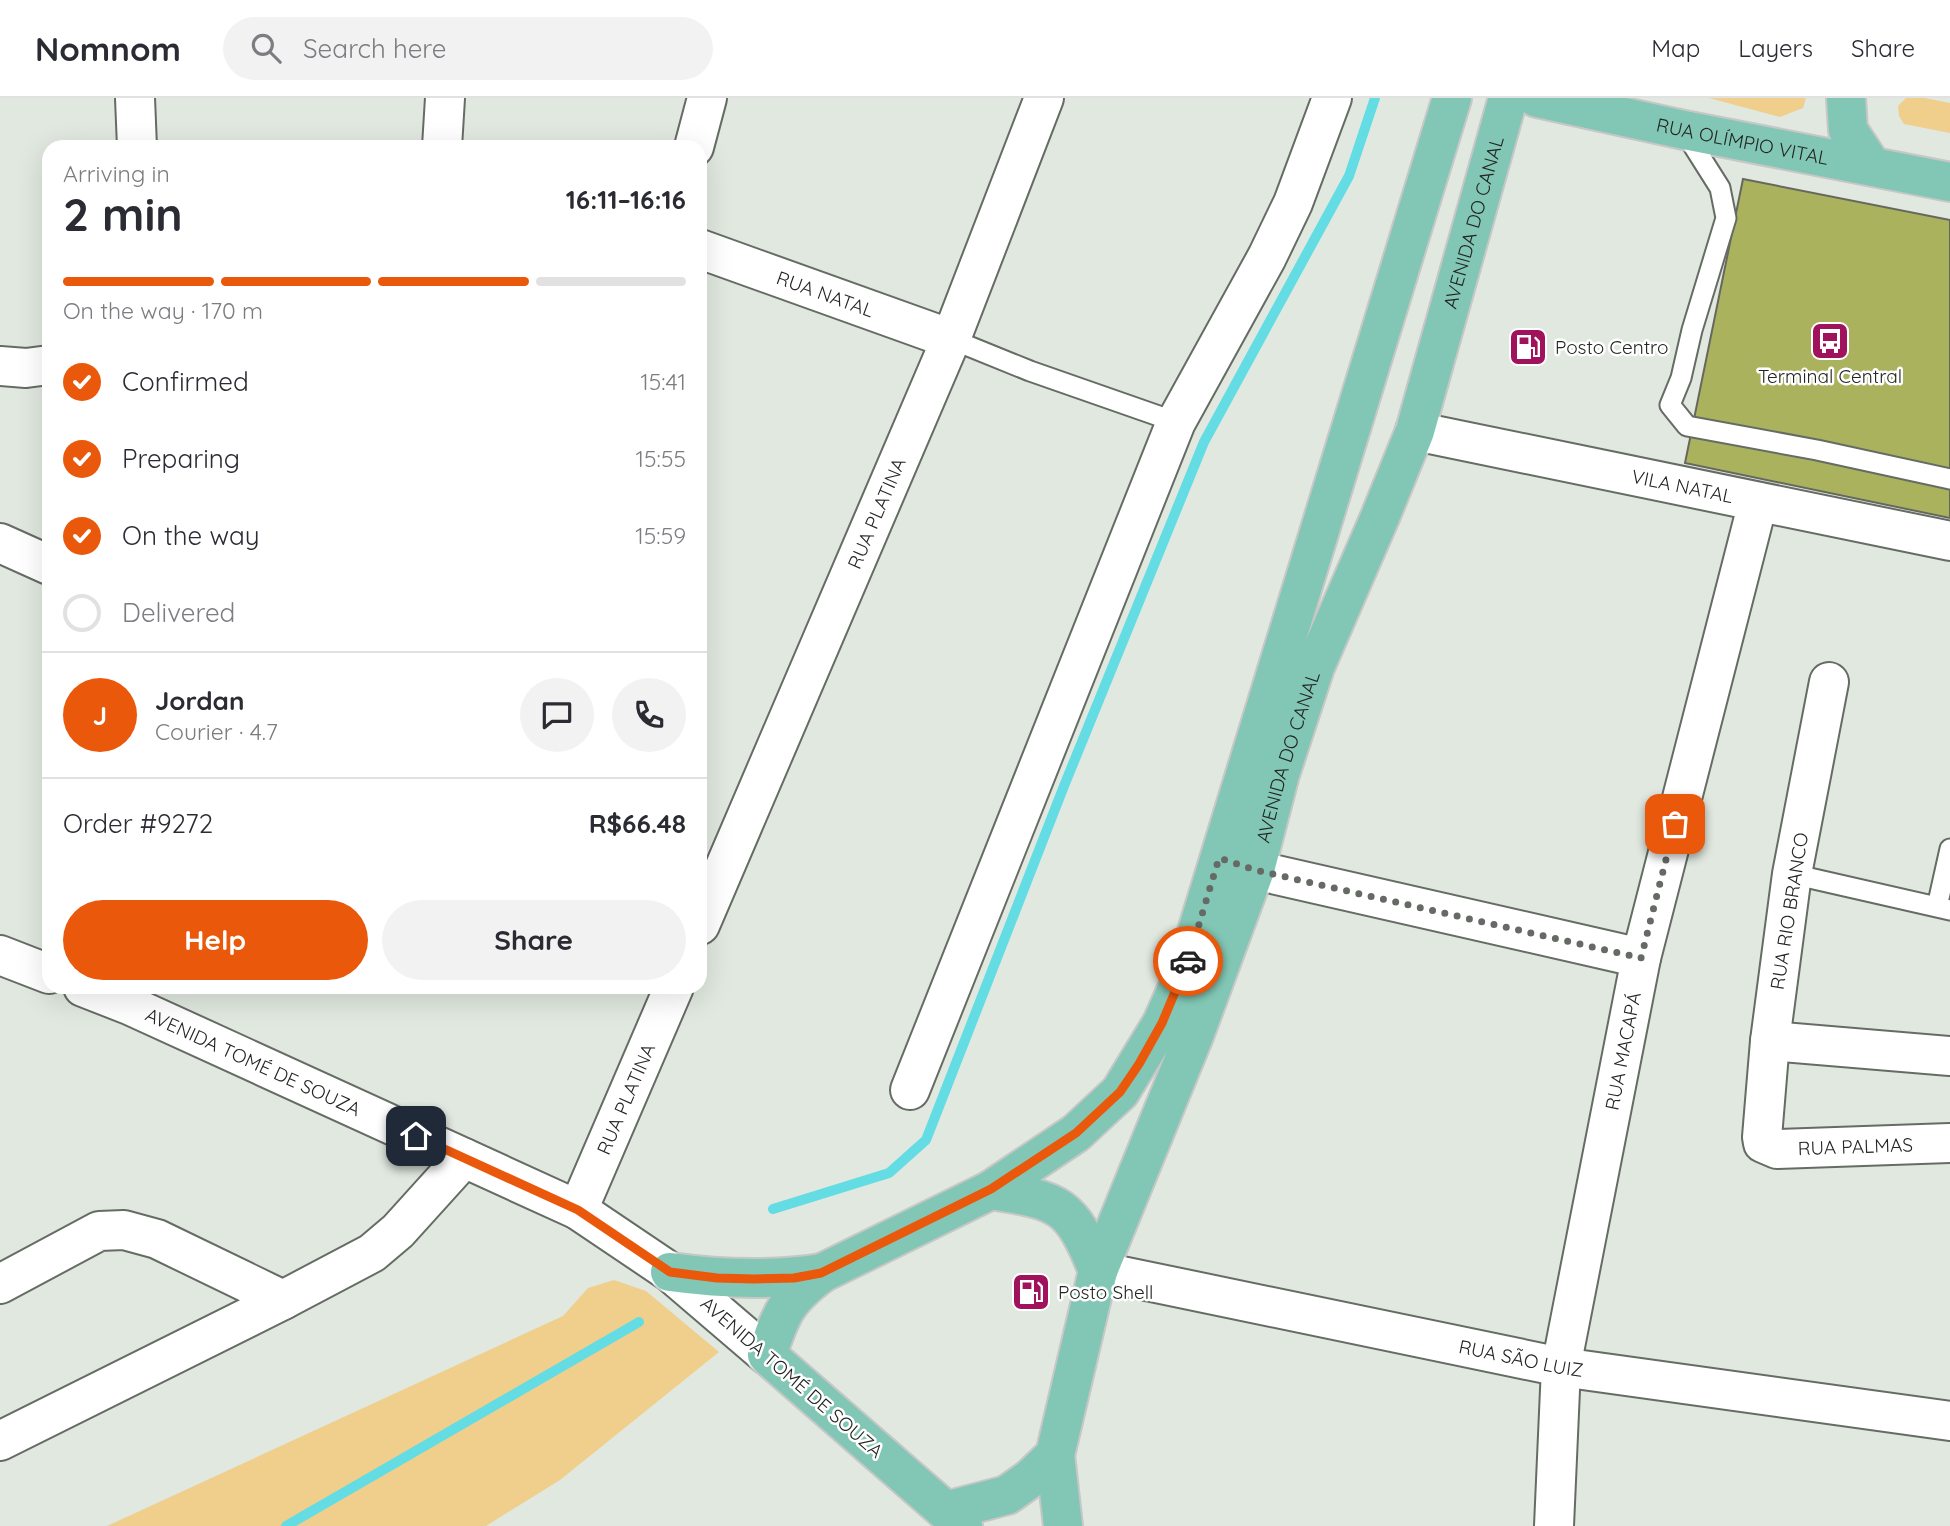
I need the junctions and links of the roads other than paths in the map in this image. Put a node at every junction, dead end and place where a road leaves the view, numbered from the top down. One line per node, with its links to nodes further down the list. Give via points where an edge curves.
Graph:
1 (135, 98): 12 (street)
2 (445, 98): 13 (street)
3 (707, 98): 14 (street)
4 (1044, 98): 18 (street, RUA PLATINA)
5 (1332, 98): 21 (street, via 1268,257)
6 (1452, 98): 30 (main road, AVENIDA DO CANAL)
7 (1507, 98): 22 (main road, AVENIDA DO CANAL)
8 (1537, 98): 11 (main road, RUA OLÍMPIO VITAL)
9 (1657, 98): 11 (main road)
10 (1846, 98): 15 (main road, via 1848,130)
11 (1684, 130): 15 (main road, RUA OLÍMPIO VITAL); 23 (lane, via 1720,188 1726,218 1670,405 1688,426)
12 (137, 140)
13 (442, 140)
14 (696, 140)
15 (1871, 166): 16 (main road, RUA OLÍMPIO VITAL)
16 (1950, 182)
17 (707, 252): 18 (street, RUA NATAL)
18 (951, 339): 21 (lane); 34 (street, RUA PLATINA)
19 (0, 366): 20 (street)
20 (42, 366)
21 (1176, 422): 42 (street)
22 (1415, 431): 24 (street, VILA NATAL); 31 (main road, AVENIDA DO CANAL, via 1314,667)
23 (1950, 479)
24 (1758, 502): 25 (street, VILA NATAL); 36 (street, RUA MACAPÁ)
25 (1950, 541)
26 (0, 543): 27 (street)
27 (42, 562)
28 (1829, 682): 32 (street, RUA RIO BRANCO)
29 (1950, 849): 33 (lane)
30 (1219, 858): 31 (street); 46 (main road, AVENIDA DO CANAL, via 1185,971 1162,1023 1120,1092 1076,1133)
31 (1255, 870): 36 (street); 48 (main road, AVENIDA DO CANAL, via 1195,1033)
32 (1792, 874): 33 (lane); 40 (street, RUA RIO BRANCO)
33 (1943, 908)
34 (707, 909)
35 (0, 955): 37 (street)
36 (1641, 958): 54 (street, RUA MACAPÁ)
37 (42, 971)
38 (671, 994): 47 (street, RUA PLATINA)
39 (133, 996): 45 (street, AVENIDA TOMÉ DE SOUZA)
40 (1770, 1041): 41 (street); 43 (street, RUA RIO BRANCO)
41 (1950, 1056)
42 (910, 1090)
43 (1763, 1143): 44 (street, RUA PALMAS, via 1777,1149)
44 (1950, 1143)
45 (464, 1158): 47 (street, AVENIDA TOMÉ DE SOUZA); 52 (street, via 386,1243)
46 (991, 1189): 48 (main road, via 1034,1197 1074,1219); 50 (main road, AVENIDA DO CANAL)
47 (578, 1210): 49 (street, AVENIDA TOMÉ DE SOUZA)
48 (1098, 1271): 54 (street, RUA SÃO LUIZ); 57 (main road, AVENIDA DO CANAL)
49 (670, 1272): 50 (main road, via 754,1279); 53 (street, AVENIDA TOMÉ DE SOUZA)
50 (821, 1273): 53 (main road, AVENIDA DO CANAL, via 797,1292 780,1315)
51 (0, 1284): 52 (street, via 99,1231 124,1230 157,1239)
52 (283, 1300): 56 (street)
53 (767, 1355): 58 (main road, AVENIDA TOMÉ DE SOUZA)
54 (1561, 1367): 55 (street, RUA SÃO LUIZ); 60 (street, RUA MACAPÁ)
55 (1950, 1422)
56 (0, 1441)
57 (1055, 1455): 58 (main road, via 1007,1494); 59 (main road)
58 (954, 1518)
59 (1063, 1526)
60 (1554, 1526)

